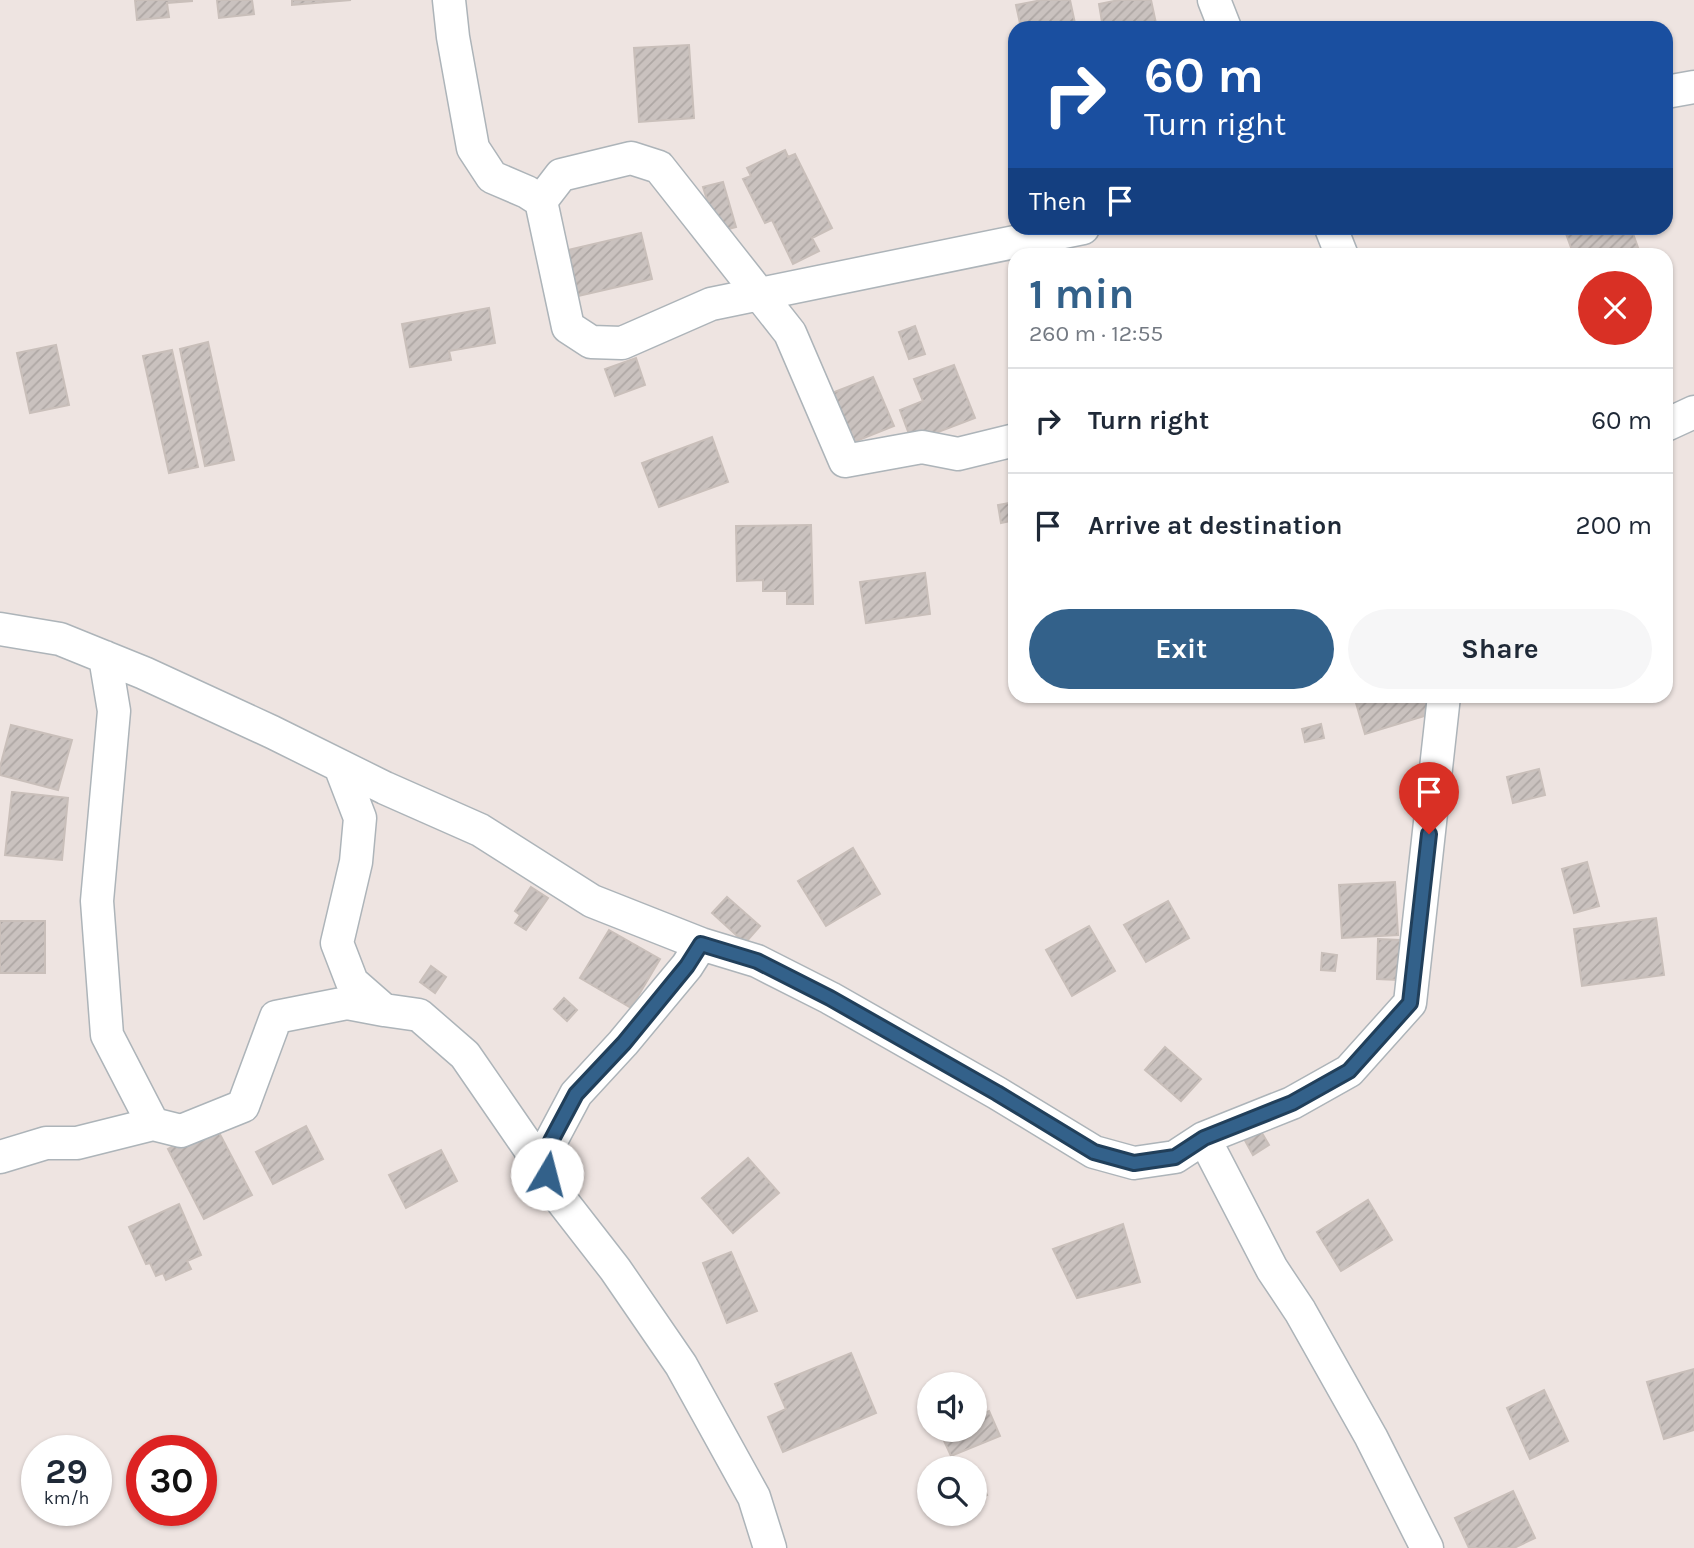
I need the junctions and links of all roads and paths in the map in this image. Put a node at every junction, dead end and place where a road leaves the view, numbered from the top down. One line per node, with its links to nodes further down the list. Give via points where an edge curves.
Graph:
1 (449, 0): 6 (street, via 473,148 492,177)
2 (1214, 0): 3 (street)
3 (1222, 21)
4 (1694, 87): 5 (street)
5 (1673, 92)
6 (541, 201): 8 (street, via 561,175 631,158 659,167); 8 (street, via 568,327 591,342 622,343 711,304)
7 (1049, 235): 8 (street)
8 (757, 295): 11 (street, via 790,334 845,461 922,447 958,454)
9 (1694, 412): 10 (street)
10 (1673, 422)
11 (1008, 442)
12 (0, 629): 13 (street, via 60,639)
13 (105, 657): 15 (street); 18 (street, via 114,712 97,901 107,1035)
14 (1443, 703): 19 (street, via 1410,1003 1349,1071 1292,1103)
15 (340, 766): 16 (street, via 480,830 592,901); 17 (street, via 360,818 356,862 337,943 352,982)
16 (701, 944): 19 (street, via 757,961 830,998 1094,1152 1134,1163 1175,1157); 21 (street, via 624,1043 576,1094 551,1141)
17 (384, 1010): 18 (street, via 347,1003 276,1017 243,1106 181,1131); 21 (street, via 419,1015 465,1055)
18 (153, 1124): 20 (street, via 76,1143 46,1143)
19 (1204, 1138): 23 (street, via 1272,1269 1371,1437)
20 (0, 1157)
21 (547, 1174): 22 (street, via 681,1365 754,1497)
22 (771, 1548)
23 (1427, 1548)

